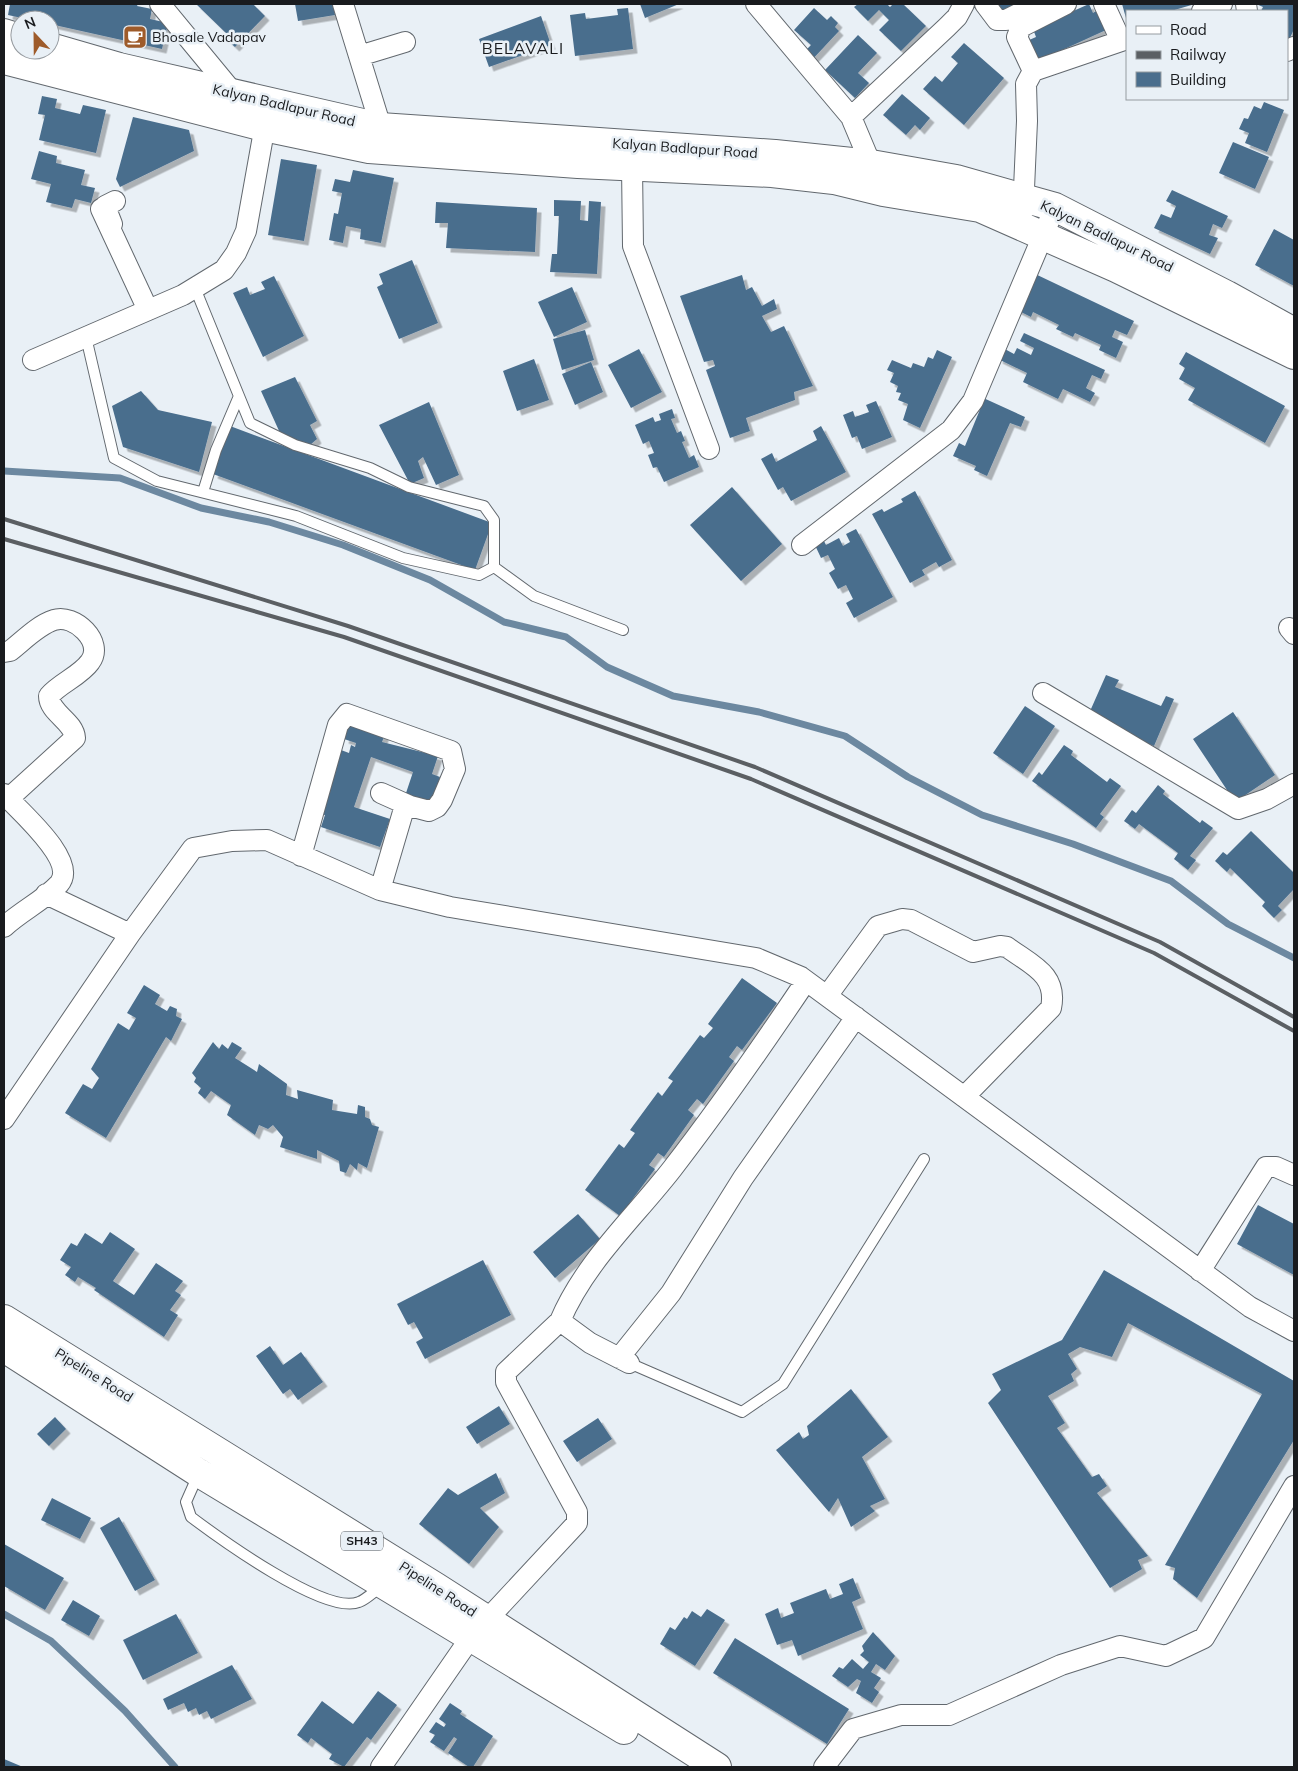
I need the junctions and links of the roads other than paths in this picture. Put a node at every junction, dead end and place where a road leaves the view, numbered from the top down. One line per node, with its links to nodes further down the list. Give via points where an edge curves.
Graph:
1 (160, 4): 18 (street)
2 (343, 4): 14 (street)
3 (756, 4): 20 (street)
4 (964, 4): 20 (street, via 947,27)
5 (985, 4): 6 (street, via 997,20 1006,20)
6 (1039, 4)
7 (1066, 4): 16 (street, via 1021,27 1017,37)
8 (1104, 4): 11 (street)
9 (1222, 4): 10 (street)
10 (1205, 10)
11 (1124, 40): 16 (street)
12 (405, 42): 14 (street)
13 (60, 52): 17 (main road, Kalyan Badlapur Road)
14 (359, 56): 21 (street)
15 (4, 60): 17 (main road)
16 (1033, 71): 26 (street, via 1026,84)
17 (116, 78): 18 (main road, Kalyan Badlapur Road); 19 (main road)
18 (236, 94): 19 (main road, Kalyan Badlapur Road)
19 (261, 117): 21 (main road, Kalyan Badlapur Road); 30 (street, via 246,231 224,270)
20 (851, 117): 24 (street)
21 (385, 139): 22 (main road, Kalyan Badlapur Road)
22 (626, 154): 23 (main road, Kalyan Badlapur Road); 37 (street, via 633,246)
23 (774, 164): 24 (main road, Kalyan Badlapur Road); 25 (main road)
24 (871, 164): 25 (street); 26 (main road, Kalyan Badlapur Road, via 956,179)
25 (883, 192): 29 (main road, via 980,208)
26 (1025, 197): 28 (main road, Kalyan Badlapur Road); 29 (street)
27 (108, 205): 31 (street, via 113,236)
28 (1055, 207): 29 (street); 32 (main road, Kalyan Badlapur Road)
29 (1032, 229): 34 (main road); 39 (street, via 973,401 951,430)
30 (195, 288): 31 (street); 36 (lane)
31 (148, 310): 33 (street)
32 (1294, 332)
33 (86, 337): 35 (street); 38 (lane, via 114,458 157,481)
34 (1294, 355)
35 (33, 360)
36 (238, 396): 38 (lane); 40 (lane, via 250,423 295,445 370,468 409,487 484,506 494,520)
37 (709, 449)
38 (203, 492): 40 (lane, via 296,516 403,558 479,575)
39 (802, 545)
40 (494, 567): 41 (lane, via 534,596)
41 (623, 630)
42 (4, 652): 46 (street, via 55,619 75,622 87,633 93,649 90,662 49,696 51,705 74,731 76,738)
43 (1043, 693): 44 (street, via 1238,809)
44 (1292, 791)
45 (381, 793): 47 (street)
46 (6, 796): 50 (street, via 62,860 64,867 60,882)
47 (410, 806): 48 (street, via 429,811 437,807 455,769 451,751 347,714 338,725); 49 (street, via 404,812)
48 (301, 856): 49 (street); 52 (street, via 267,840 232,841 193,848)
49 (380, 890): 53 (street, via 450,907 756,958)
50 (46, 894): 51 (street); 52 (street)
51 (4, 925)
52 (130, 934): 57 (street)
53 (806, 981): 54 (street); 62 (street, via 671,1169 596,1259 571,1296)
54 (827, 996): 55 (street); 56 (street, via 878,926 902,919 911,920 973,952 1000,946 1007,948 1048,977 1053,998 1050,1008)
55 (856, 1017): 56 (street); 65 (street, via 743,1178)
56 (964, 1097): 60 (street)
57 (4, 1119)
58 (924, 1159): 65 (lane, via 783,1384 763,1398 742,1412)
59 (1294, 1175): 60 (street, via 1276,1167 1266,1167)
60 (1200, 1270): 63 (street, via 1250,1307)
61 (4, 1319): 66 (main road, Pipeline Road / SH43)
62 (560, 1321): 65 (street, via 590,1343); 70 (street, via 506,1372 506,1382 577,1512 577,1523)
63 (1294, 1330)
64 (4, 1348): 67 (main road, Pipeline Road / SH43)
65 (624, 1361)
66 (204, 1444): 67 (main road); 70 (main road, Pipeline Road / SH43)
67 (194, 1469): 69 (main road, Pipeline Road / SH43); 69 (lane, via 186,1502 190,1517 278,1575 318,1596 342,1604 359,1603)
68 (1294, 1486): 74 (street, via 1204,1638 1166,1656 1120,1646 1061,1665 949,1715 901,1715 853,1729)
69 (384, 1585): 70 (main road, Pipeline Road / SH43)
70 (478, 1629): 71 (street); 72 (main road, Pipeline Road / SH43); 73 (main road, Pipeline Road / SH43)
71 (380, 1767)
72 (685, 1767)
73 (717, 1767)
74 (824, 1767)

